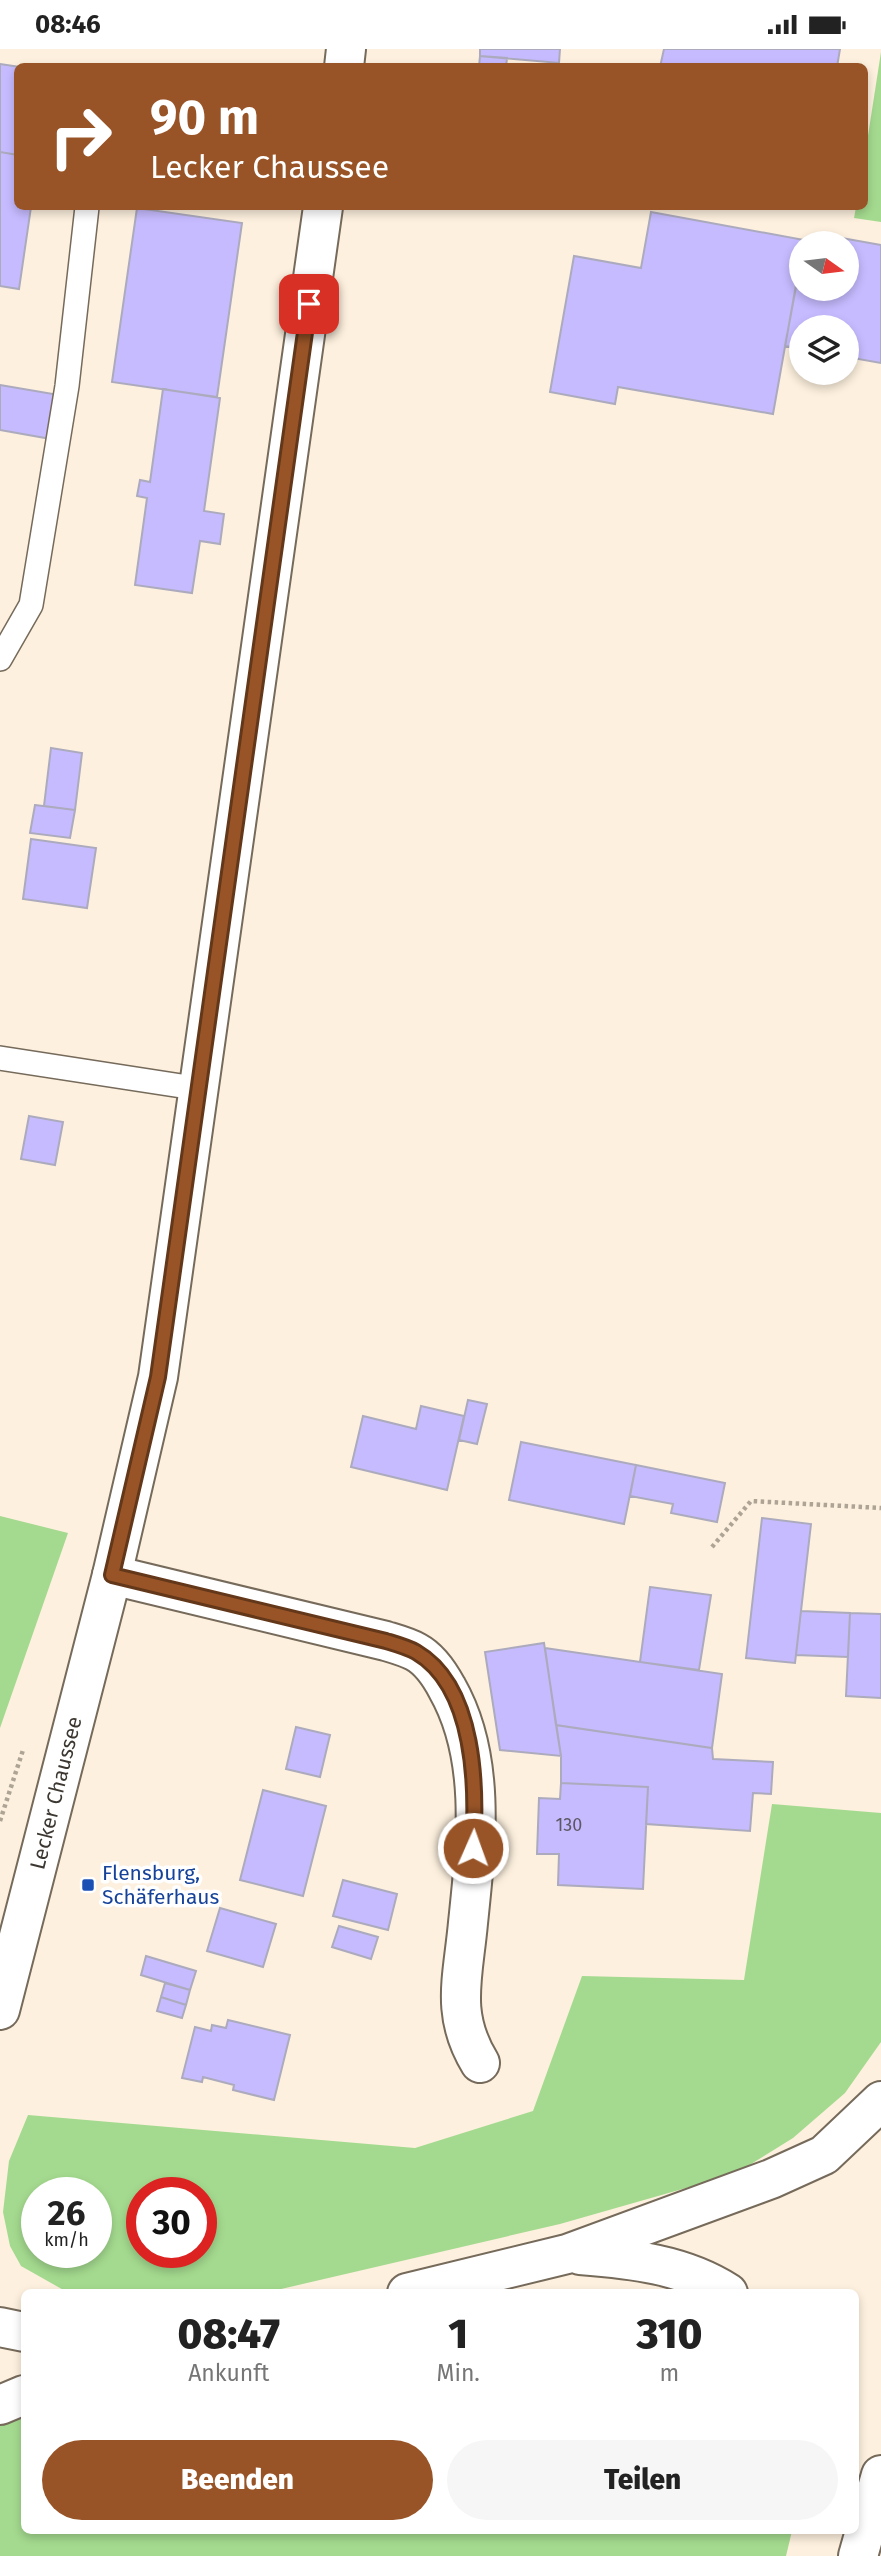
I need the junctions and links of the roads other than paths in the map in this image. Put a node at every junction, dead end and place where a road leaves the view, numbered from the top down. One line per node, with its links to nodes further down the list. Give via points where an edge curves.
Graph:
1 (87, 210): 3 (lane, via 67,386 31,605)
2 (323, 210): 5 (main road, Lecker Chaussee)
3 (0, 659)
4 (0, 1058): 5 (lane)
5 (201, 1089): 6 (main road, Lecker Chaussee, via 158,1377)
6 (112, 1575): 7 (main road, Lecker Chaussee); 8 (main road, via 386,1641 418,1653 441,1676 462,1714 473,1755 475,1823 460,2004 465,2038)
7 (0, 2010)
8 (480, 2063)
9 (881, 2101): 10 (main road, via 824,2155)
10 (567, 2254): 11 (main road); 12 (main road, via 645,2260)
11 (423, 2289)
12 (722, 2289)
13 (0, 2327): 14 (main road)
14 (21, 2331)
15 (21, 2396): 16 (main road)
16 (0, 2405)
17 (881, 2475): 20 (main road)
18 (847, 2534): 19 (main road)
19 (849, 2556)
20 (858, 2556)

